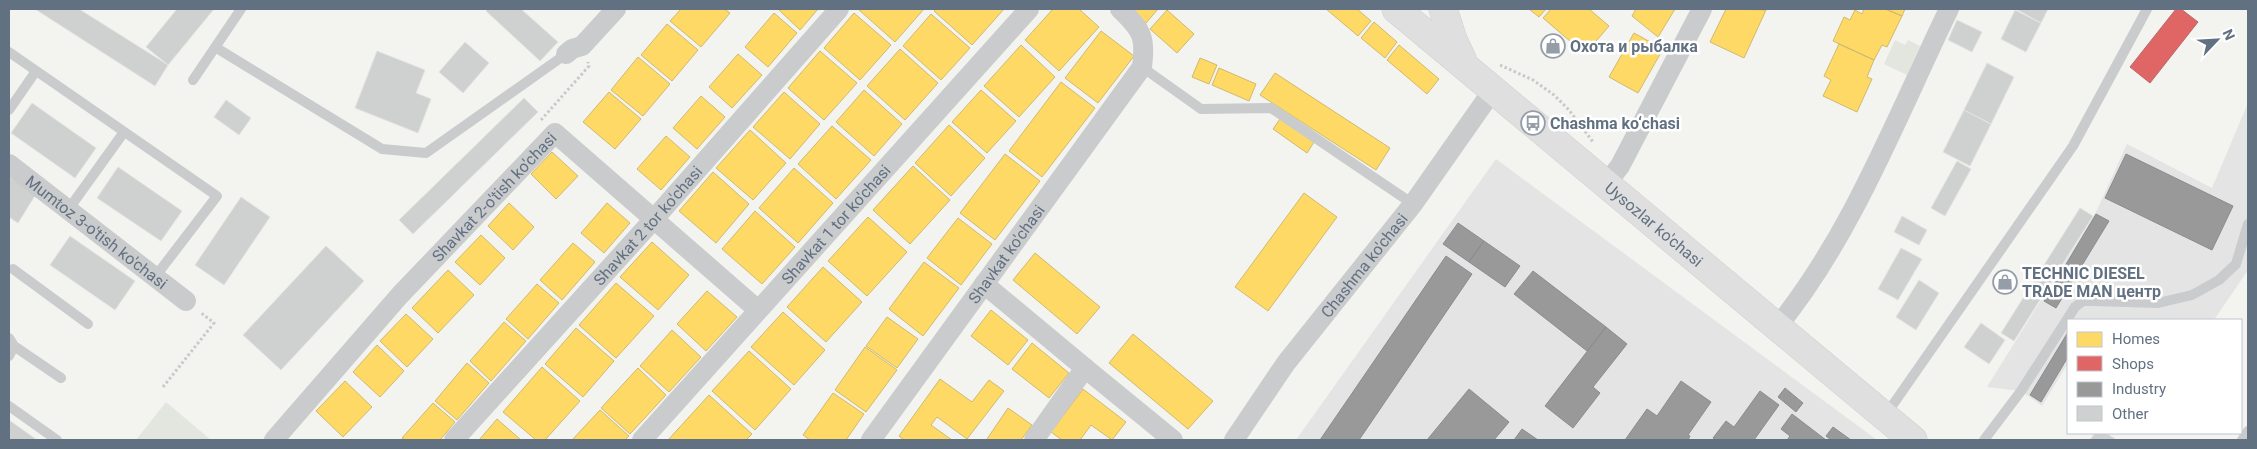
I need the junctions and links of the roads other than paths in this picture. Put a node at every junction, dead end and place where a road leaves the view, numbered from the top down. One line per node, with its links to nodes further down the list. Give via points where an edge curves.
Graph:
1 (241, 9): 11 (lane)
2 (616, 9): 12 (street)
3 (839, 9): 25 (street, Shavkat 2 tor ko'chasi)
4 (1029, 9): 31 (street, Shavkat 1 tor ko'chasi)
5 (1120, 9): 15 (street, via 1140,31 1145,46)
6 (1396, 9): 14 (main road, Uysozlar ko'chasi)
7 (1442, 9): 14 (main road, via 1460,56)
8 (1702, 9): 22 (street)
9 (1949, 9): 35 (street, via 1856,203 1804,294)
10 (2147, 9): 40 (lane, via 2073,146)
11 (214, 47): 12 (lane, via 382,149 426,153); 17 (lane)
12 (574, 50)
13 (9, 52): 16 (lane)
14 (1482, 66): 18 (main road, Uysozlar ko'chasi)
15 (1142, 67): 23 (lane, via 1200,109 1271,108); 29 (street, Shavkat ko'chasi)
16 (36, 71): 19 (lane); 20 (lane)
17 (193, 80)
18 (1493, 90): 22 (main road, Uysozlar ko'chasi); 23 (street, Chashma ko'chasi)
19 (9, 110)
20 (124, 132): 24 (lane); 28 (lane, via 217,196)
21 (9, 164): 24 (street, Mumtoz 3-o'tish ko'chasi)
22 (1613, 175): 35 (main road, Uysozlar ko'chasi)
23 (1413, 204): 49 (street, Chashma ko'chasi, via 1286,363)
24 (68, 210): 28 (street, Mumtoz 3-o'tish ko'chasi)
25 (654, 218): 31 (street, Shavkat 2-o'tish ko'chasi); 43 (street, Shavkat 2-o'tish ko'chasi, via 555,133 400,295); 44 (street, Shavkat 2 tor ko'chasi)
26 (2248, 224): 33 (lane, via 2236,264 2219,280 2192,295 2158,303 2084,301 2075,307)
27 (10, 270): 34 (lane)
28 (155, 277): 30 (street, Mumtoz 3-o'tish ko'chasi)
29 (984, 284): 37 (street); 46 (street, Shavkat ko'chasi)
30 (186, 301)
31 (758, 310): 45 (street, Shavkat 1 tor ko'chasi)
32 (2067, 319): 51 (lane, via 2021,391)
33 (2067, 319)
34 (88, 324)
35 (1777, 328): 40 (main road, Uysozlar ko'chasi)
36 (11, 347): 38 (lane)
37 (1084, 368): 47 (street); 48 (street)
38 (61, 378)
39 (9, 406): 42 (lane)
40 (1884, 417): 50 (main road, Uysozlar ko'chasi)
41 (2248, 431): 52 (lane)
42 (57, 440)
43 (274, 440)
44 (454, 440)
45 (642, 440)
46 (871, 440)
47 (1034, 440)
48 (1173, 440)
49 (1234, 440)
50 (1913, 440)
51 (1984, 440)
52 (2242, 440)

